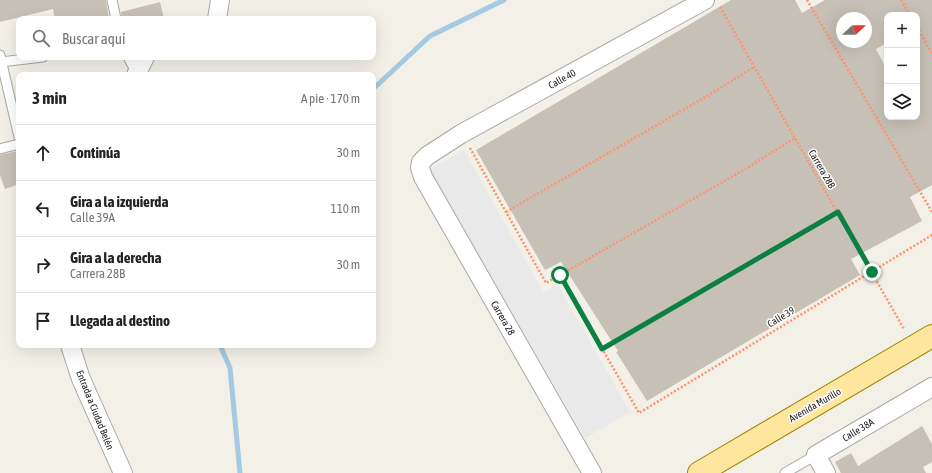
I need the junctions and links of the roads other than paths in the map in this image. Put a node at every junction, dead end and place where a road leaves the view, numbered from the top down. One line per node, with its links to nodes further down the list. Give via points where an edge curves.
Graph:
1 (112, 0): 4 (lane)
2 (220, 0): 5 (street)
3 (705, 0): 15 (street, Calle 40, via 461,134)
4 (115, 16)
5 (217, 16)
6 (16, 59): 7 (lane)
7 (0, 60): 12 (lane)
8 (130, 60): 10 (lane)
9 (144, 60): 11 (street)
10 (136, 72)
11 (138, 72)
12 (16, 125)
13 (16, 145): 14 (lane)
14 (0, 149)
15 (421, 162): 21 (street, Carrera 28, via 423,177)
16 (923, 342): 22 (main road, Avenida Murillo)
17 (71, 348): 20 (street, Entrada a Ciudad Belén, via 81,379)
18 (932, 387): 19 (street, Calle 38A)
19 (816, 455): 23 (lane, Calle 38A); 24 (street)
20 (123, 473)
21 (592, 473)
22 (699, 473)
23 (786, 473)
24 (826, 473)

